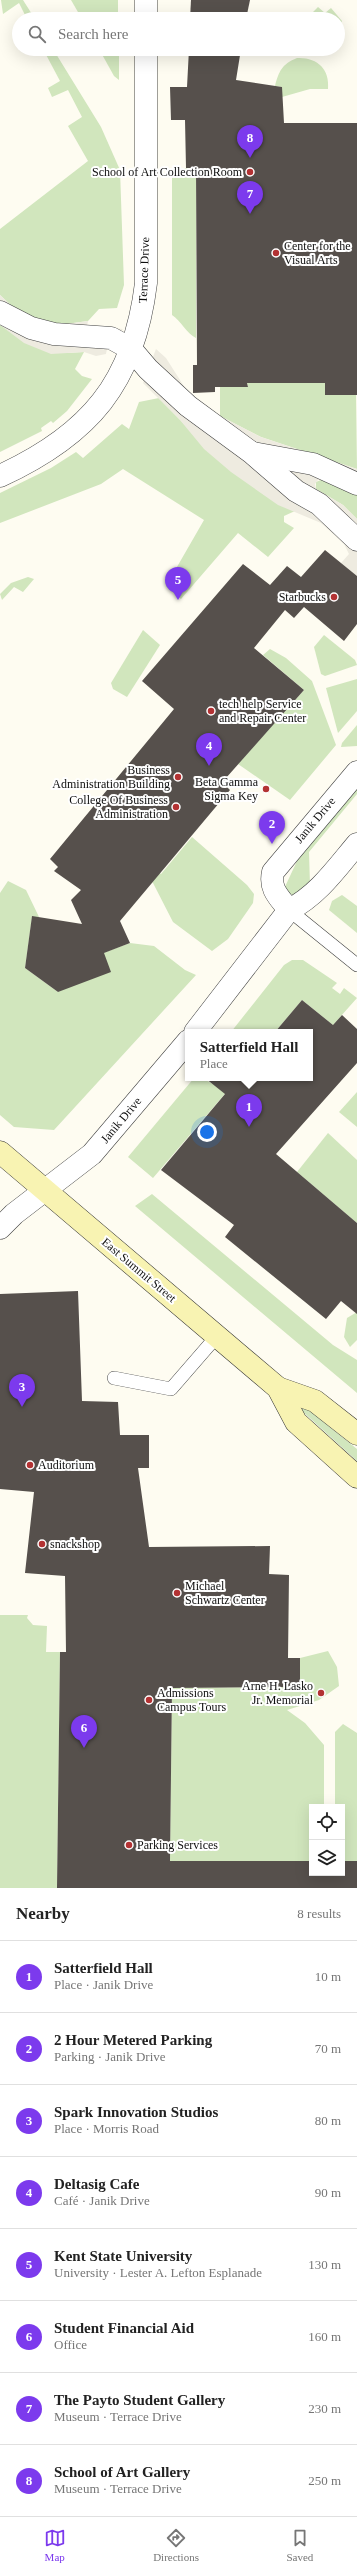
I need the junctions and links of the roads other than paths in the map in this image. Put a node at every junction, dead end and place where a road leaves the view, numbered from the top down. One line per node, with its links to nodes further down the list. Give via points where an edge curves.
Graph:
1 (146, 0): 2 (street)
2 (146, 12)
3 (146, 56): 5 (street, Terrace Drive, via 146,283 143,307)
4 (0, 312): 5 (street, via 31,328 54,334 111,338)
5 (131, 349): 6 (street, via 148,369 188,406); 7 (street, Terrace Drive, via 114,385 83,424 44,454)
6 (252, 453): 8 (street, via 313,464); 9 (street, via 296,491 318,504)
7 (0, 476)
8 (357, 484)
9 (357, 540)
10 (357, 772): 12 (street, Janik Drive, via 273,872 272,890)
11 (357, 844): 12 (street, via 317,892 307,901)
12 (289, 910): 13 (lane); 14 (street)
13 (357, 965)
14 (197, 1029)
15 (185, 1045): 17 (street, Janik Drive, via 92,1154)
16 (0, 1152): 17 (main road, East Summit Street)
17 (46, 1191): 18 (street, Janik Drive, via 14,1214); 19 (main road, East Summit Street)
18 (0, 1228)
19 (217, 1336): 20 (lane, via 171,1389); 21 (main road, East Summit Street)
20 (114, 1378)
21 (278, 1388): 22 (main road, East Summit Street, via 315,1401); 23 (main road, East Summit Street, via 296,1422)
22 (357, 1434)
23 (357, 1477)

